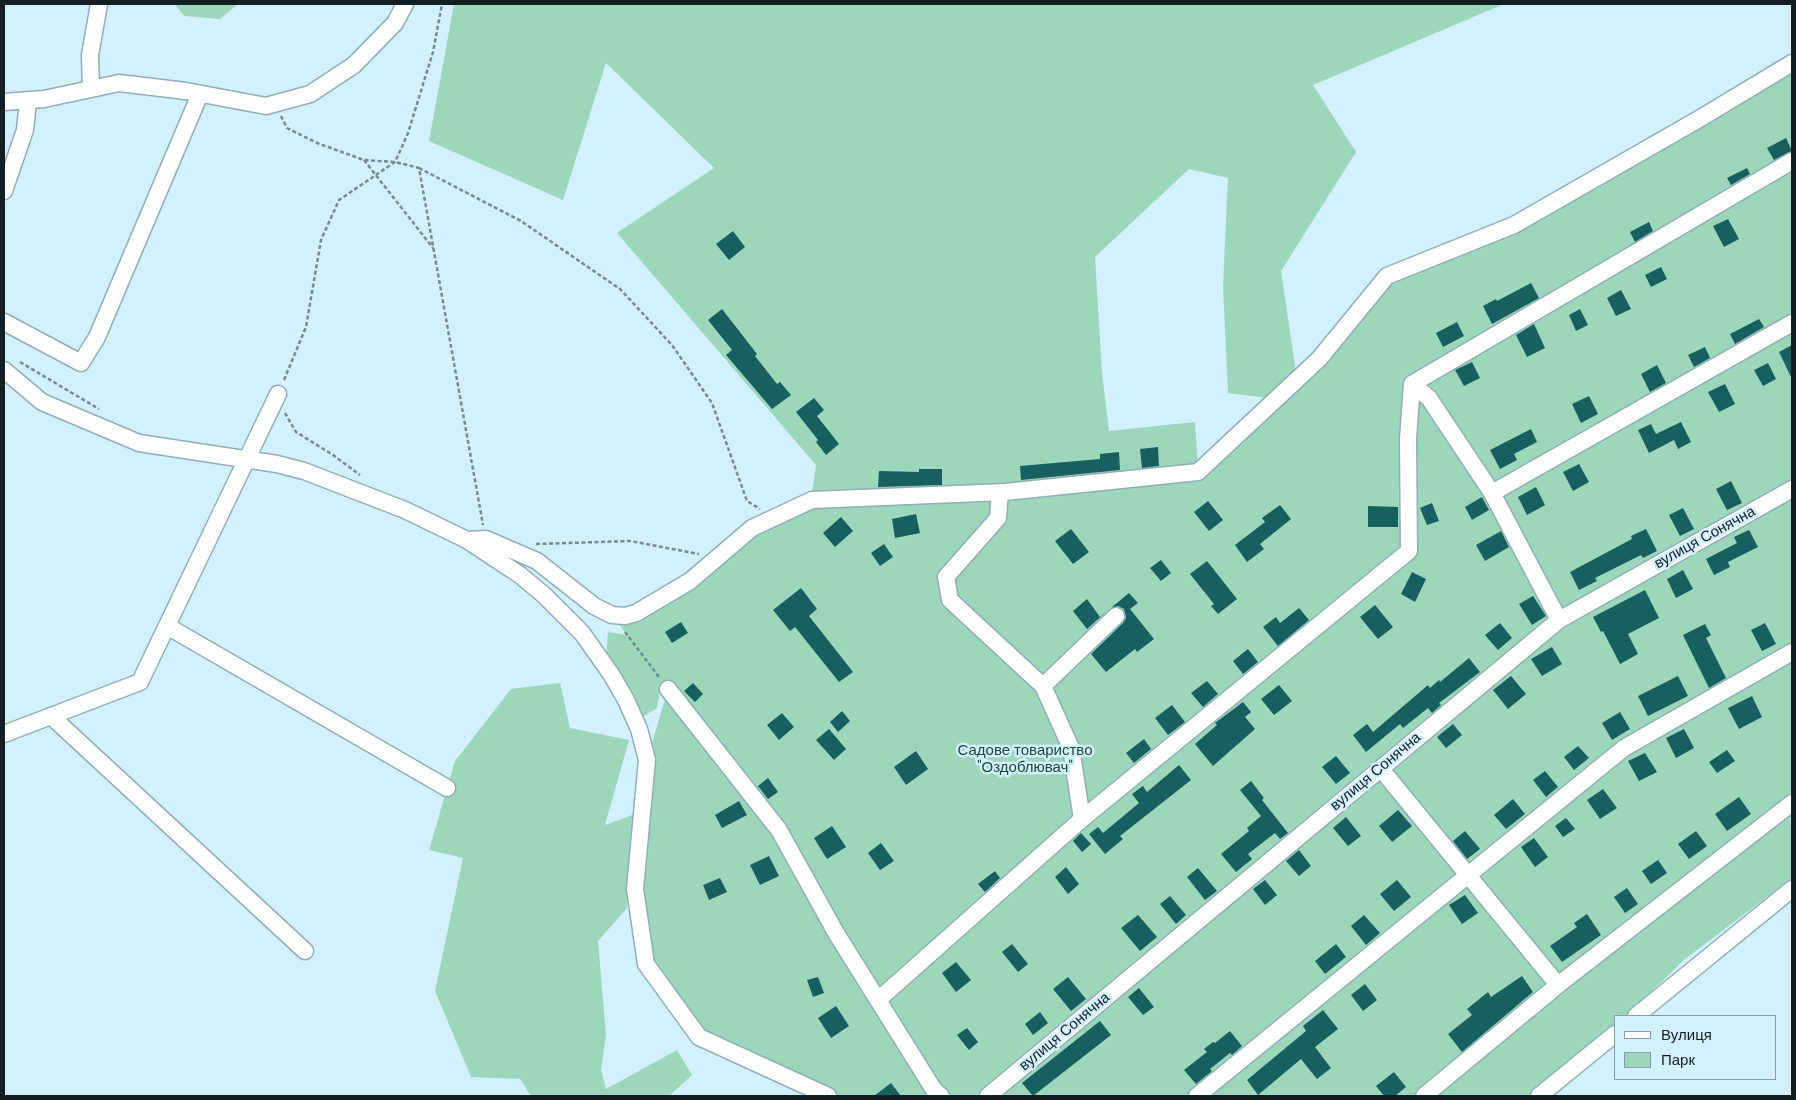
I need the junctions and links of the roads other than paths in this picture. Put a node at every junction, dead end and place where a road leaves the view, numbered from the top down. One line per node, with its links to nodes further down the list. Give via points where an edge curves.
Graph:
1 (99, 4): 4 (street, via 90,55)
2 (405, 4): 5 (street, via 395,23 354,65 310,94 266,106)
3 (1792, 63): 17 (street, via 1514,225 1387,276 1318,359 1198,472)
4 (91, 89): 5 (street, via 119,83); 6 (street)
5 (200, 94): 10 (street, via 97,337 81,363)
6 (28, 100): 7 (street); 9 (street, via 25,130)
7 (4, 102)
8 (1792, 161): 13 (street)
9 (4, 191)
10 (4, 322)
11 (1792, 323): 18 (street)
12 (8, 364): 15 (street, via 42,402 139,443)
13 (1412, 384): 18 (street, via 1429,398); 31 (street, via 1408,439 1409,552)
14 (278, 394): 15 (street)
15 (246, 460): 19 (street, via 304,471 405,510); 22 (street)
16 (1792, 489): 21 (street, вулиця Сонячна)
17 (1000, 492): 19 (street, via 812,500 752,528 690,581 636,613 625,616 612,615 594,606 537,561 486,539); 24 (street, via 998,518 946,577 950,600)
18 (1492, 493): 21 (street)
19 (467, 540): 39 (street, via 520,575 577,627 611,674 640,729 648,760 635,889 646,964 699,1037)
20 (1116, 616): 24 (street)
21 (1559, 620): 28 (street, вулиця Сонячна)
22 (167, 626): 26 (street, via 140,682); 29 (street)
23 (1792, 652): 32 (street, via 1624,748)
24 (1043, 686): 31 (street, via 1071,748)
25 (668, 689): 36 (street, via 780,830 836,933)
26 (50, 716): 27 (street); 34 (street)
27 (4, 734)
28 (1380, 769): 32 (street); 41 (street, вулиця Сонячна)
29 (446, 788)
30 (1792, 803): 35 (street)
31 (1082, 819): 36 (street)
32 (1467, 876): 35 (street); 42 (street)
33 (1792, 889): 37 (street)
34 (305, 951)
35 (1558, 985): 43 (street)
36 (878, 1000): 40 (street, via 934,1090)
37 (1637, 1015)
38 (1614, 1035): 44 (street)
39 (828, 1096)
40 (941, 1096)
41 (988, 1096)
42 (1197, 1096)
43 (1424, 1096)
44 (1539, 1096)

